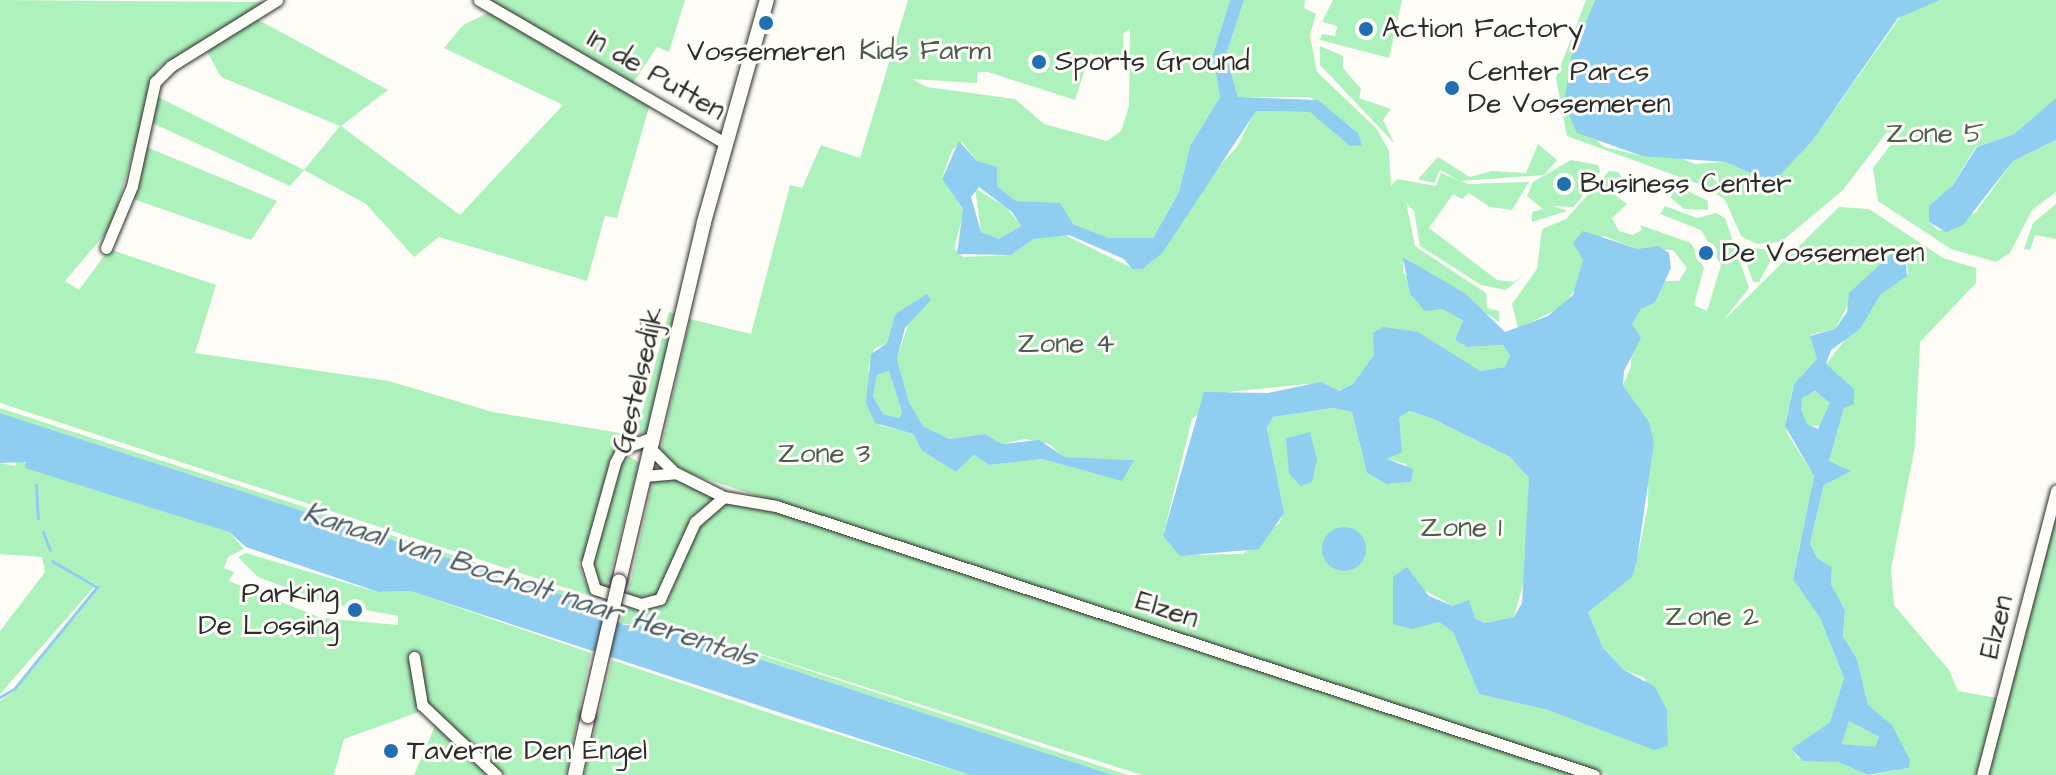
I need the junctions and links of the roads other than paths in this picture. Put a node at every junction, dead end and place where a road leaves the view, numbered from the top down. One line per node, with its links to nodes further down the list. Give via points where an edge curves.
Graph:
1 (277, 0): 5 (street, via 171,66 155,82 132,186)
2 (479, 0): 4 (street, In de Putten)
3 (767, 0): 4 (main road, Gestelsedijk)
4 (725, 143): 7 (main road, Gestelsedijk)
5 (106, 248)
6 (619, 454): 7 (street, Elzen); 7 (street, Elzen); 10 (street, via 587,563 590,583 605,596 641,604 660,599 675,579 695,522)
7 (648, 456): 8 (street, Elzen); 8 (street, Elzen); 13 (main road, Gestelsedijk, bridge)
8 (676, 473): 10 (street, Elzen)
9 (2056, 490): 15 (street, Elzen)
10 (724, 497): 14 (street, Elzen, via 776,506)
11 (414, 657): 12 (street, via 422,705)
12 (496, 775)
13 (575, 775)
14 (1594, 775)
15 (1982, 775)

